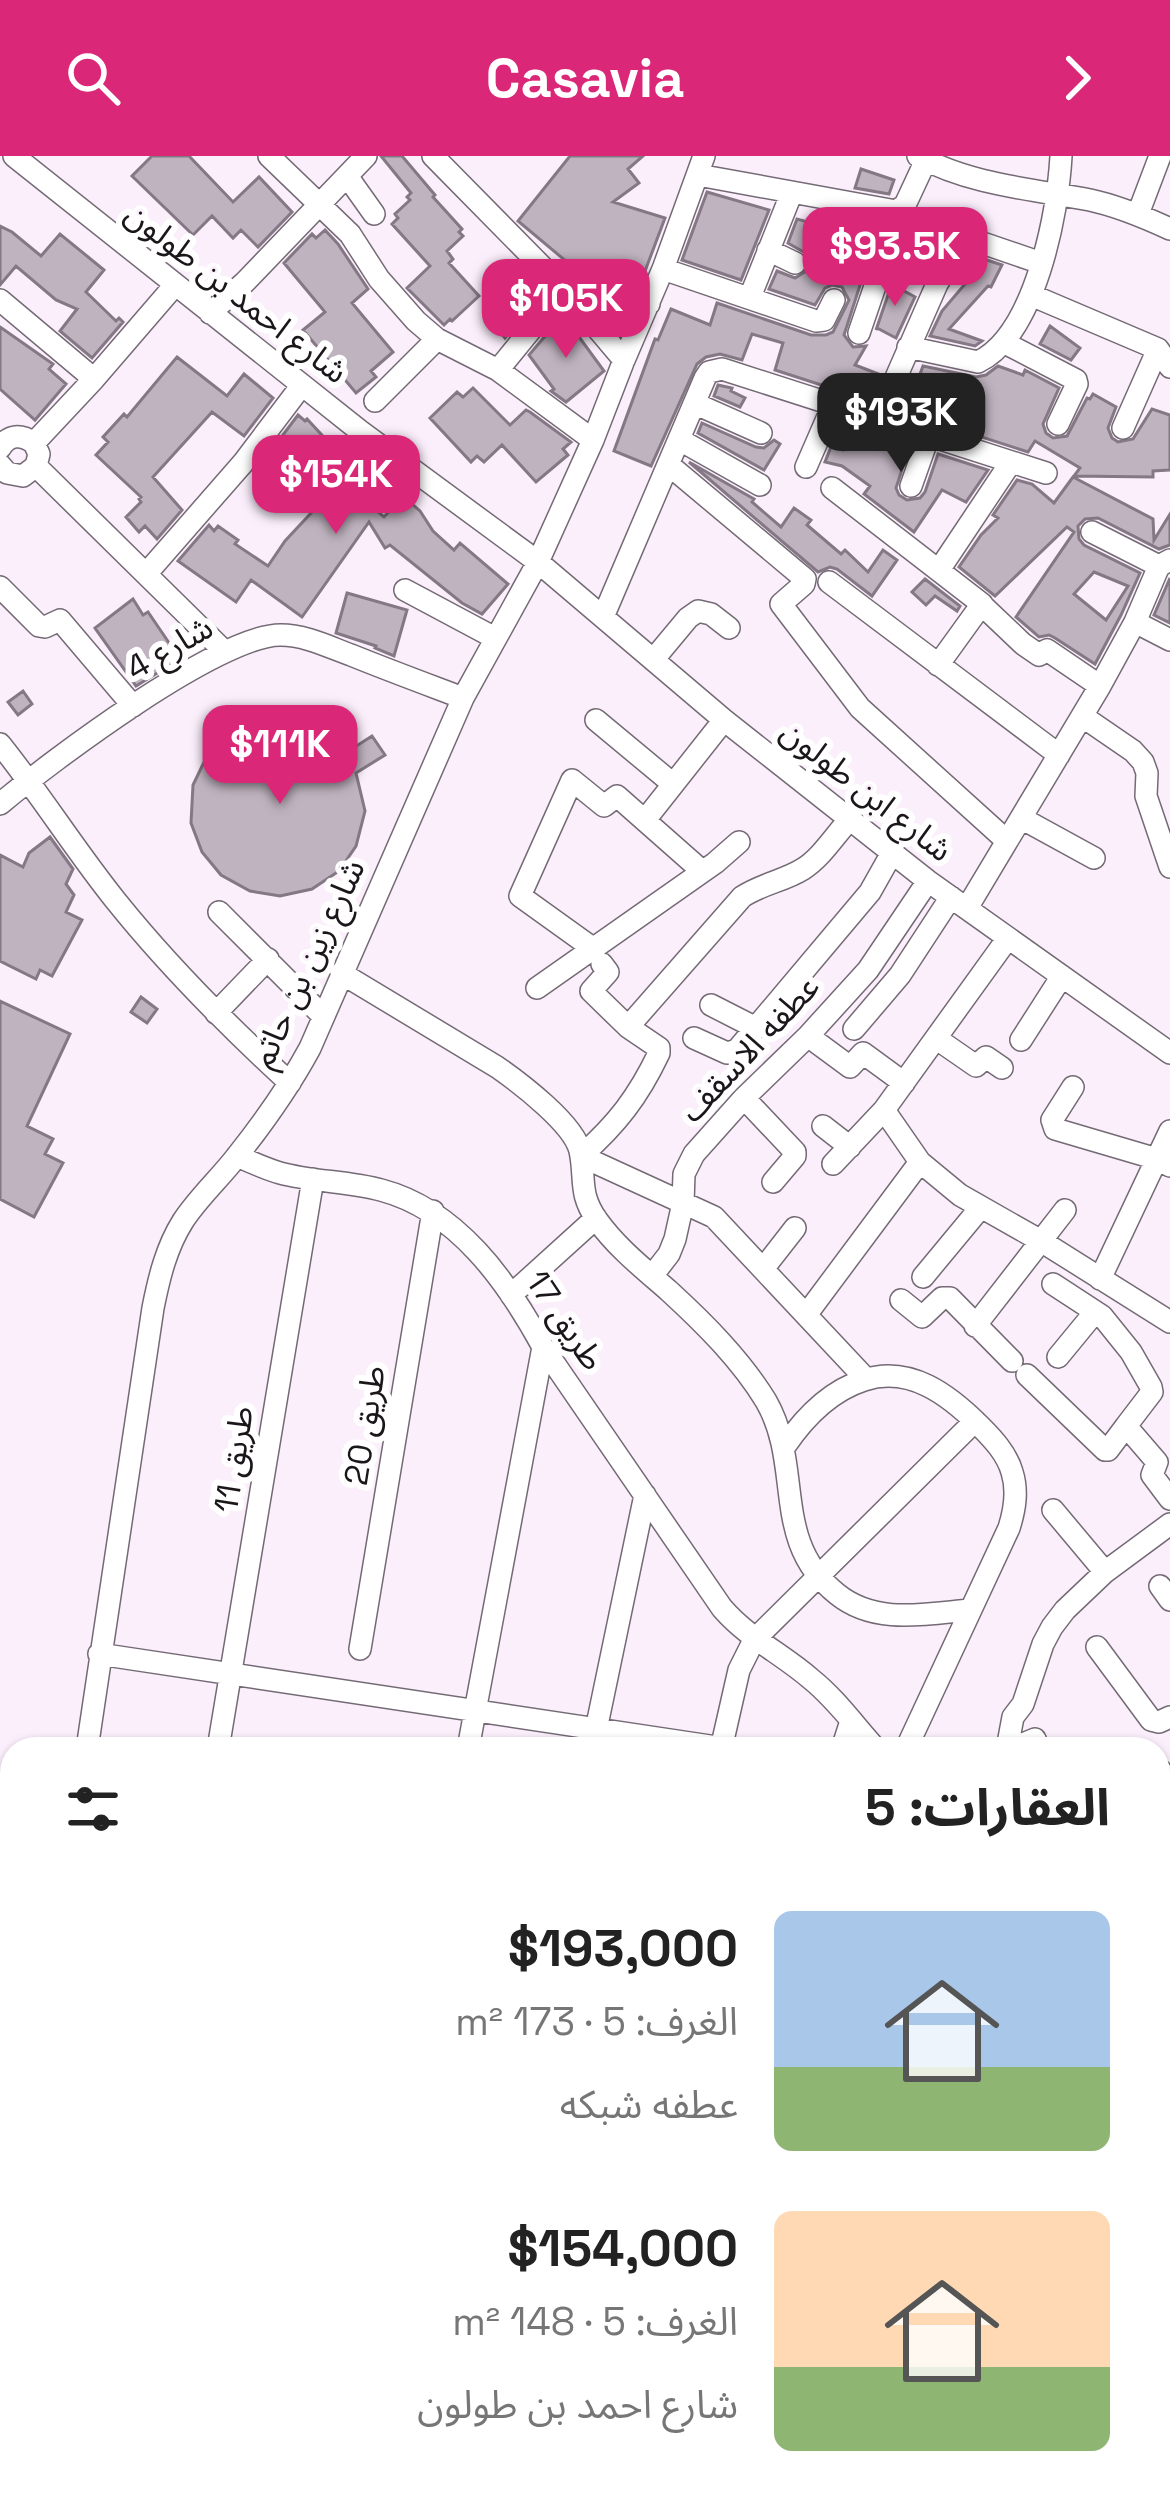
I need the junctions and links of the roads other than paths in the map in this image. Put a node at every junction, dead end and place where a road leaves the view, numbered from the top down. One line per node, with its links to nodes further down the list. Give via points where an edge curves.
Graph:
1 (14, 156): 21 (street, شارع احمد بن طولون)
2 (268, 156): 12 (street)
3 (366, 156): 9 (street)
4 (434, 156): 22 (street)
5 (1061, 156): 11 (street)
6 (1160, 156): 15 (street)
7 (922, 158): 11 (street); 13 (street)
8 (701, 165): 10 (street); 20 (street, شارع زين بن حاتم)
9 (347, 176): 12 (street); 14 (street)
10 (792, 192): 13 (street); 17 (street)
11 (1059, 195): 15 (street); 19 (street)
12 (317, 205): 28 (street); 30 (street)
13 (901, 210): 29 (street)
14 (374, 214)
15 (1138, 214): 16 (street)
16 (1170, 229)
17 (768, 250): 18 (street); 24 (street)
18 (795, 263)
19 (1041, 263): 23 (street); 32 (street, via 965,237)
20 (663, 269): 24 (street); 27 (street, شارع زين بن حاتم)
21 (175, 285): 28 (street, شارع احمد بن طولون); 36 (street)
22 (564, 290): 27 (street); 34 (street); 35 (street)
23 (1031, 295): 31 (street); 33 (street)
24 (750, 297): 26 (street, via 820,322)
25 (0, 300): 36 (street)
26 (834, 300)
27 (649, 304): 34 (street, شارع زين بن حاتم)
28 (210, 313): 38 (street, شارع احمد بن طولون)
29 (859, 333)
30 (437, 339): 35 (street); 39 (street)
31 (1005, 344): 32 (street, via 978,362); 42 (street, via 1075,378)
32 (908, 347): 37 (street)
33 (1164, 358): 43 (street)
34 (623, 359): 46 (street, شارع زين بن حاتم)
35 (497, 370): 46 (street)
36 (94, 379): 48 (street)
37 (894, 382)
38 (302, 385): 59 (street, شارع احمد بن طولون); 62 (street)
39 (375, 401)
40 (696, 404): 41 (street, via 709,372 722,369); 44 (street); 47 (street)
41 (833, 405): 45 (street); 53 (street)
42 (1058, 424)
43 (1123, 428)
44 (761, 433)
45 (929, 435): 50 (street); 56 (street)
46 (593, 440): 59 (street, شارع زين بن حاتم)
47 (680, 440): 51 (street); 55 (street)
48 (34, 443): 49 (street, via 18,436); 52 (street)
49 (1, 455): 52 (street, via 14,476)
50 (1011, 462): 54 (street); 61 (street)
51 (669, 465): 67 (street); 90 (street, via 805,579 781,604 835,678)
52 (36, 466): 62 (street)
53 (806, 467)
54 (1046, 473)
55 (760, 484)
56 (911, 487)
57 (832, 488): 61 (street)
58 (1092, 532): 60 (street)
59 (538, 562): 67 (street, شارع ابن طولون); 70 (street, شارع زين بن حاتم)
60 (1165, 563): 68 (street)
61 (939, 570): 66 (street)
62 (146, 574): 72 (street)
63 (829, 582): 74 (street)
64 (0, 587): 77 (street, via 39,626 61,621)
65 (405, 590): 70 (street)
66 (983, 607): 74 (street); 75 (street, via 1039,655 1048,650)
67 (603, 617): 73 (street, شارع ابن طولون)
68 (1136, 622): 71 (street); 75 (street)
69 (730, 628): 73 (street, via 698,611)
70 (494, 638): 76 (street, شارع زين بن حاتم)
71 (1170, 640)
72 (224, 651): 76 (street, شارع 4, via 252,638 308,639); 77 (street, شارع 4)
73 (653, 660): 80 (street, شارع ابن طولون)
74 (938, 665): 82 (street)
75 (1100, 686): 78 (street)
76 (463, 698): 103 (street, شارع زين بن حاتم)
77 (133, 706): 83 (street, شارع 4)
78 (1082, 716): 82 (street); 89 (street, via 1143,762 1146,796)
79 (596, 720): 84 (street)
80 (724, 720): 84 (street); 87 (street, شارع ابن طولون)
81 (0, 744): 83 (street)
82 (1059, 755): 86 (street)
83 (29, 780): 85 (street, شارع 4); 107 (street, via 116,902)
84 (674, 784): 88 (street)
85 (0, 804)
86 (1021, 818): 90 (street); 93 (street)
87 (850, 819): 92 (street, شارع ابن طولون); 97 (street, via 814,861)
88 (645, 820): 94 (street); 101 (street, via 617,796 604,806 572,780 521,890 523,900)
89 (1164, 823): 95 (street)
90 (1007, 841): 98 (street)
91 (739, 842): 94 (street)
92 (892, 853): 96 (street, شارع ابن طولون); 110 (street, via 870,892)
93 (1094, 858)
94 (708, 867): 97 (street); 101 (street)
95 (1170, 867)
96 (928, 881): 98 (street, شارع ابن طولون); 112 (street, عطفه الاسقف, via 868,970)
97 (742, 897): 109 (street)
98 (959, 903): 100 (street, شارع ابن طولون); 111 (street)
99 (219, 912): 102 (street)
100 (1008, 938): 104 (street, شارع ابن طولون); 114 (street)
101 (597, 956): 105 (street); 109 (street, via 608,972 591,991)
102 (268, 959): 107 (street); 108 (street)
103 (341, 974): 108 (street, شارع زين بن حاتم); 127 (street, via 513,1078 570,1132)
104 (1062, 976): 115 (street); 116 (street, شارع ابن طولون)
105 (537, 988)
106 (711, 1005): 110 (street)
107 (216, 1013): 118 (street)
108 (323, 1016): 118 (street, شارع زين بن حاتم)
109 (628, 1027): 127 (street, via 660,1050 641,1091)
110 (756, 1028): 113 (street, via 733,1054)
111 (854, 1029)
112 (808, 1036): 119 (street, via 850,1066 862,1053); 121 (street, عطفه الاسقف)
113 (694, 1038)
114 (937, 1039): 117 (street, via 976,1066 986,1057); 119 (street)
115 (1021, 1040)
116 (1170, 1053)
117 (1002, 1068)
118 (290, 1083): 126 (street, شارع زين بن حاتم)
119 (904, 1083): 122 (street)
120 (1073, 1087): 129 (street, via 1052,1120 1055,1129)
121 (744, 1098): 132 (street, via 795,1152); 133 (street, عطفه الاسقف, via 688,1163)
122 (884, 1110): 125 (street); 128 (street)
123 (823, 1126): 125 (street)
124 (1170, 1131): 129 (street)
125 (850, 1147): 130 (street)
126 (237, 1156): 131 (street, طريق 17); 167 (street, شارع زين بن حاتم, via 184,1218 160,1276)
127 (581, 1156): 133 (street); 137 (street, via 582,1189)
128 (920, 1162): 134 (street); 148 (street)
129 (1163, 1162): 143 (street)
130 (833, 1164)
131 (313, 1179): 136 (street, طريق 17, via 378,1189); 168 (street, طريق 11)
132 (773, 1182)
133 (683, 1203): 140 (street, via 714,1217); 141 (street, عطفه الاسقف, via 669,1254)
134 (981, 1207): 139 (street); 142 (street)
135 (1065, 1210): 139 (street)
136 (433, 1211): 145 (street, طريق 17); 166 (street, طريق 20)
137 (596, 1218): 141 (street); 145 (street)
138 (795, 1228): 140 (street)
139 (1041, 1241): 143 (street); 150 (street)
140 (763, 1269): 148 (street)
141 (652, 1276): 156 (street, via 734,1358)
142 (923, 1277)
143 (1100, 1279): 149 (street)
144 (1053, 1284): 147 (street)
145 (511, 1295): 151 (street, طريق 17)
146 (901, 1300): 150 (street, via 922,1317 950,1298)
147 (1095, 1312): 152 (street); 155 (street, via 1153,1390)
148 (806, 1315): 153 (street)
149 (1170, 1322)
150 (975, 1326): 155 (street, via 1105,1450)
151 (543, 1347): 157 (street, طريق 17); 169 (street)
152 (1058, 1357)
153 (866, 1379): 154 (street, via 925,1383); 156 (street, via 820,1406)
154 (975, 1421): 162 (street); 163 (street, via 1003,1452 1016,1488 1010,1528)
155 (1126, 1426): 158 (street, via 1157,1462 1152,1475)
156 (785, 1446): 162 (street, via 796,1537)
157 (645, 1496): 164 (street, طريق 17, via 722,1608); 176 (street)
158 (1170, 1499)
159 (1053, 1510): 161 (street)
160 (1170, 1524): 161 (street)
161 (1105, 1572): 181 (street, via 1042,1644)
162 (820, 1576): 163 (street, via 878,1614); 164 (street)
163 (970, 1610): 180 (street)
164 (754, 1640): 171 (street, طريق 17, via 808,1676); 177 (street)
165 (1097, 1647): 170 (street, via 1151,1720)
166 (360, 1649)
167 (99, 1654): 168 (street); 172 (street, شارع زين بن حاتم)
168 (230, 1674): 169 (street); 173 (street, طريق 11)
169 (476, 1711): 174 (street); 175 (street)
170 (1170, 1717)
171 (851, 1721): 178 (street); 179 (street, طريق 17)
172 (88, 1737)
173 (220, 1737)
174 (471, 1737)
175 (586, 1737)
176 (594, 1737)
177 (726, 1737)
178 (846, 1737)
179 (865, 1737)
180 (912, 1737)
181 (1010, 1737)

